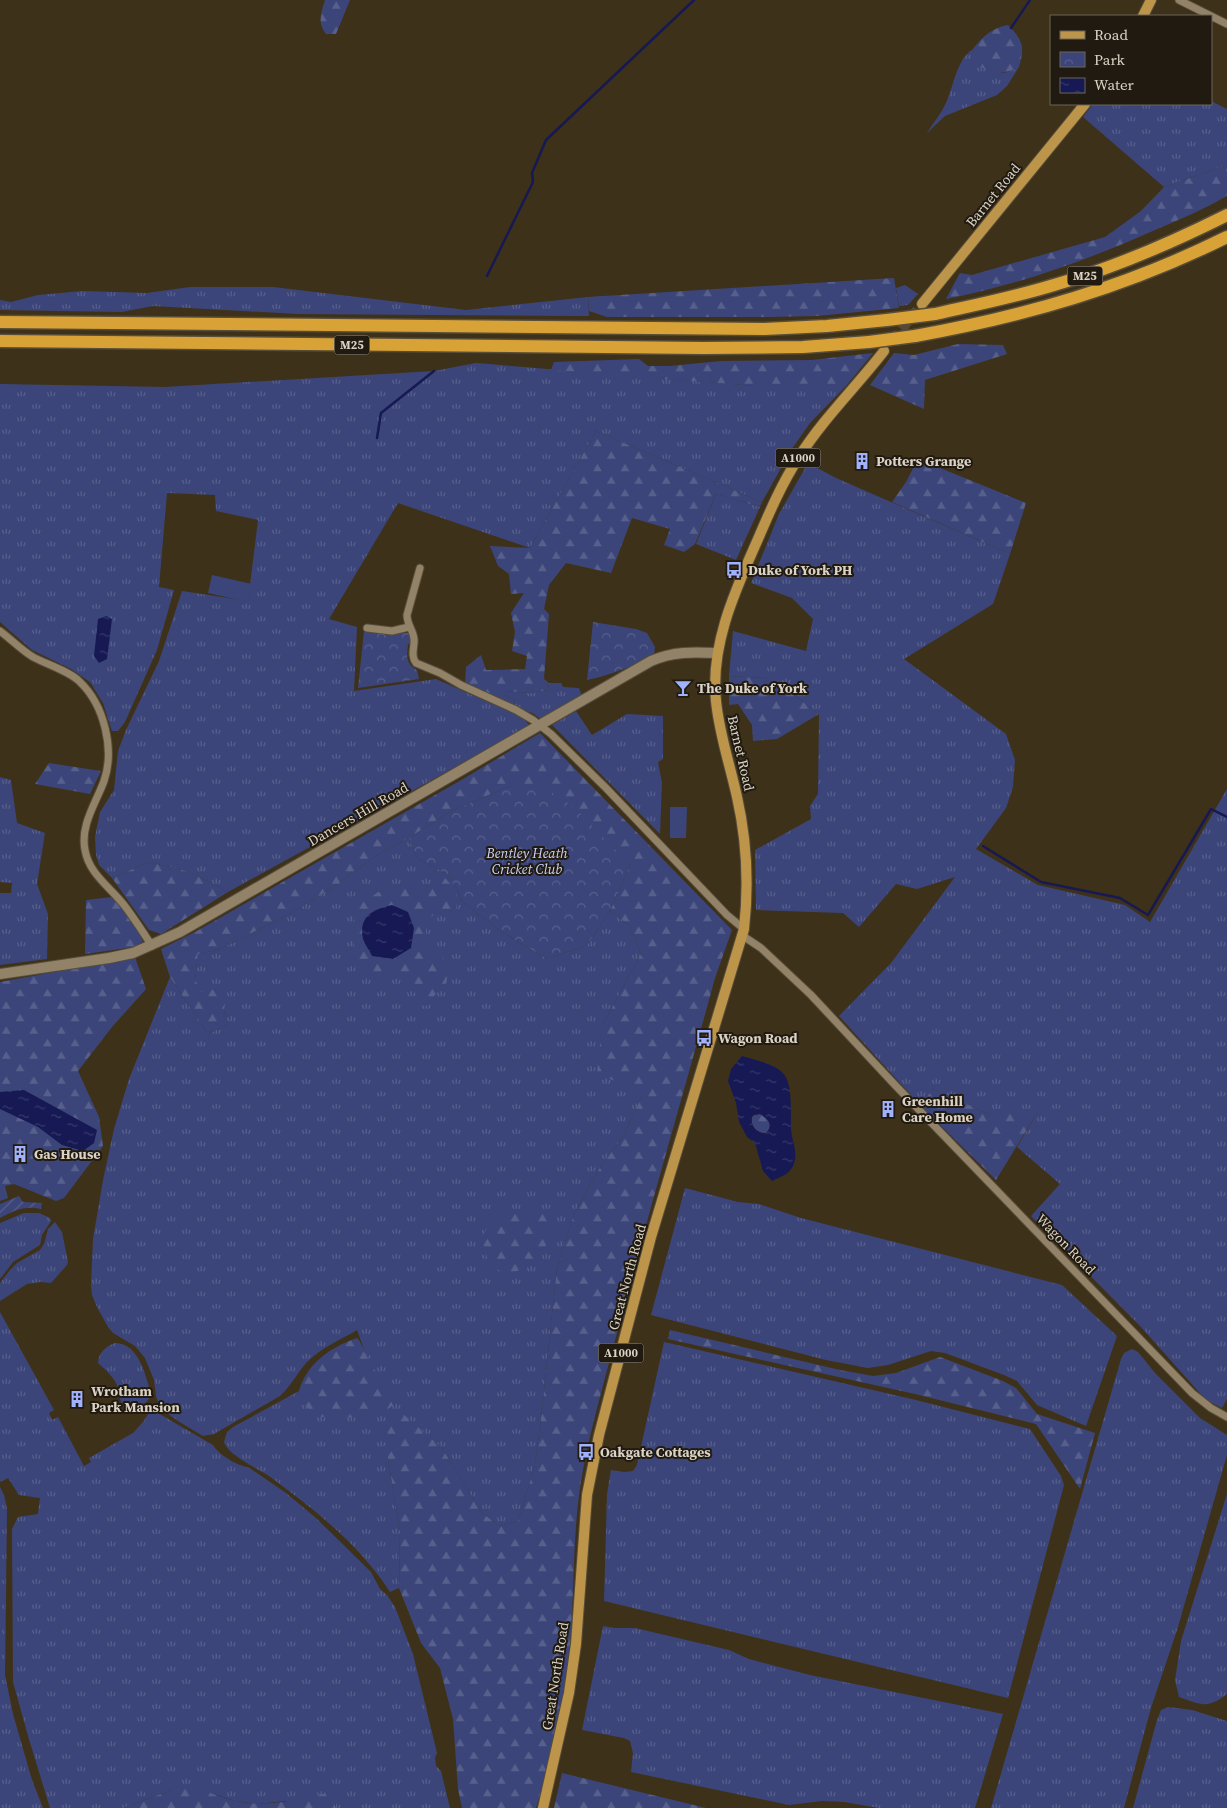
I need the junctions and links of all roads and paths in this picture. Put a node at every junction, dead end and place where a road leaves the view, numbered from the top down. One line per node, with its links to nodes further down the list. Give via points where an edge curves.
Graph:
1 (1151, 0): 3 (main road)
2 (1179, 0): 4 (street)
3 (1144, 15)
4 (1209, 15)
5 (1212, 16): 6 (street)
6 (1227, 24)
7 (1084, 105): 10 (main road, Barnet Road)
8 (1227, 215): 11 (highway, M25, bridge, via 1154,250 1082,277 1002,300 935,314 827,326 764,329)
9 (1227, 237): 12 (highway, M25, bridge, via 1157,269 1063,303 970,326 869,342 804,347 704,348)
10 (922, 304)
11 (0, 322)
12 (0, 341)
13 (884, 351): 18 (main road, Barnet Road / A1000, via 808,444 781,488 739,582)
14 (420, 568): 15 (street, via 407,615)
15 (409, 627): 16 (street, via 392,631); 19 (street, Wagon Road, via 414,636 414,660 419,665 526,715)
16 (367, 628)
17 (0, 632): 22 (street, via 33,656 79,680 98,710 106,732 108,757 104,780 86,824 85,849 98,878 124,904)
18 (718, 653): 19 (street, Dancers Hill Road, via 680,652 662,656); 20 (main road, Barnet Road / A1000, via 714,688 744,835)
19 (540, 726): 21 (street, Wagon Road, via 606,788); 22 (street, Dancers Hill Road)
20 (746, 908): 21 (main road, Great North Road / A1000)
21 (744, 932): 24 (street, Wagon Road, via 811,995 1192,1393); 25 (main road, Great North Road / A1000, via 651,1237 599,1435 587,1495 576,1644)
22 (152, 946): 23 (street, Dancers Hill Road, via 109,958)
23 (0, 974)
24 (1227, 1417)
25 (543, 1808)

